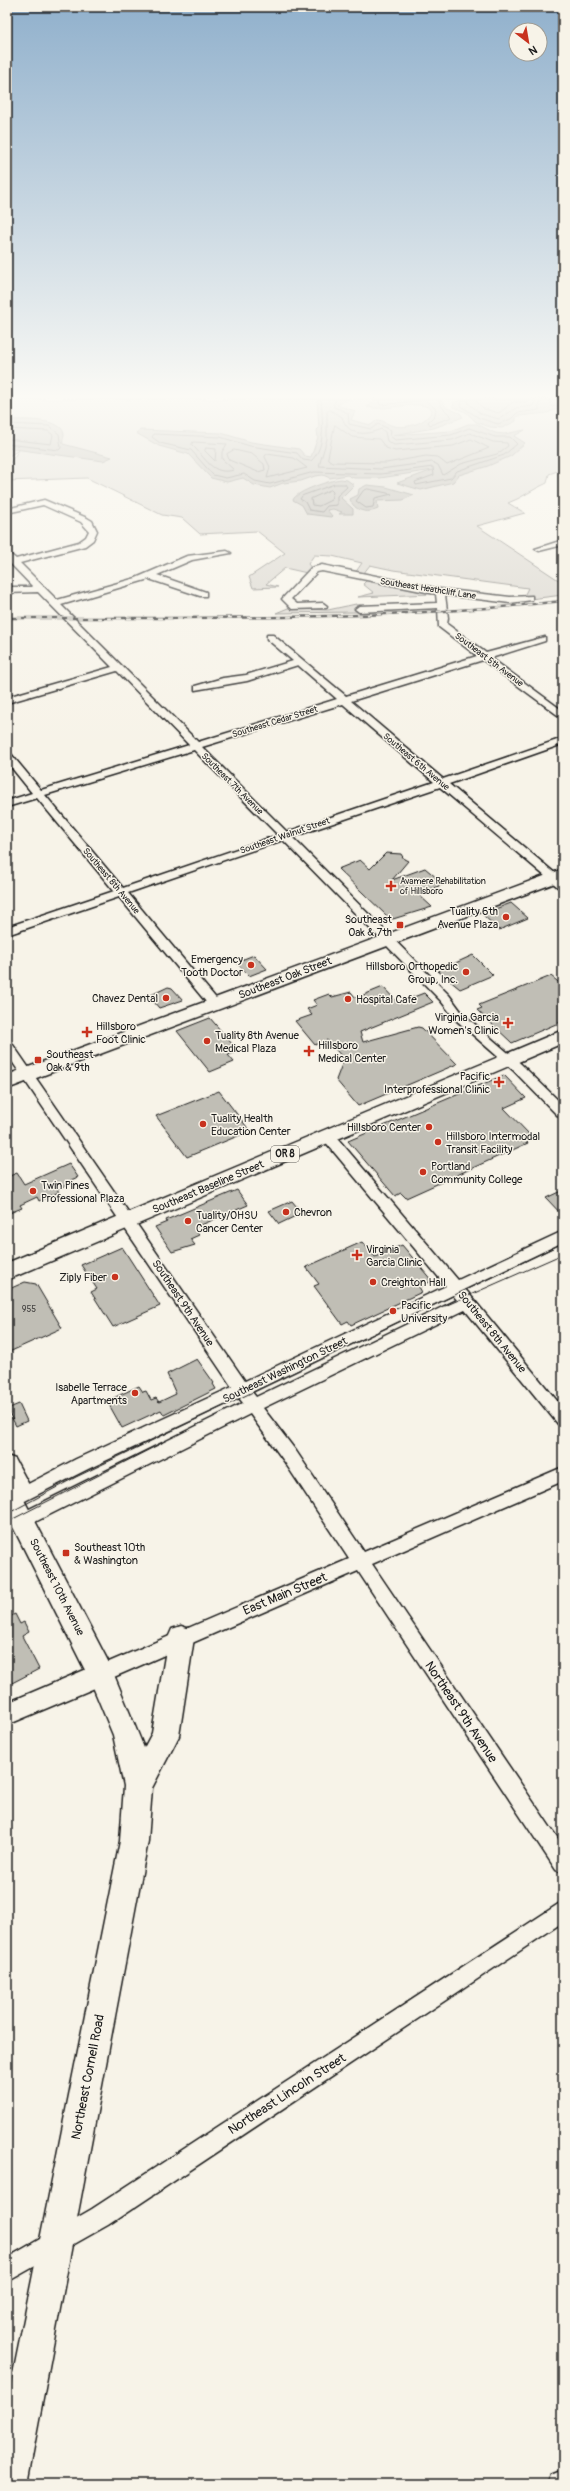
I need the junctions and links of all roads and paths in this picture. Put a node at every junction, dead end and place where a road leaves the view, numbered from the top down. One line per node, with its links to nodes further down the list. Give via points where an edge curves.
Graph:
1 (73, 515): 5 (street, via 89,524 93,531 90,538 82,544)
2 (563, 542): 3 (street)
3 (539, 549)
4 (227, 553): 6 (street, via 190,558)
5 (10, 559): 7 (street, Southeast 7th Avenue)
6 (150, 576): 10 (street); 12 (street)
7 (40, 589): 8 (street); 12 (street, Southeast 7th Avenue)
8 (7, 590)
9 (440, 592): 11 (street, Southeast Heathcliff Lane, via 510,600); 13 (street, Southeast 5th Avenue); 14 (street, Southeast Heathcliff Lane, via 322,568 314,570 286,599 295,607)
10 (203, 594)
11 (529, 598)
12 (54, 604): 20 (street, Southeast 7th Avenue)
13 (442, 605): 15 (street); 18 (street, Southeast 5th Avenue, via 442,625)
14 (323, 606)
15 (359, 609)
16 (270, 638): 19 (street, Southeast 6th Avenue)
17 (542, 639): 18 (street, Southeast Cedar Street)
18 (484, 657): 25 (street, Southeast Cedar Street); 26 (street, Southeast 5th Avenue)
19 (299, 662): 21 (street); 25 (street, Southeast 6th Avenue)
20 (118, 668): 24 (street); 28 (street, Southeast 7th Avenue)
21 (244, 679): 22 (street); 23 (street)
22 (198, 688)
23 (251, 688)
24 (7, 700)
25 (344, 700): 28 (street, Southeast Cedar Street); 30 (street, Southeast 6th Avenue)
26 (563, 716)
27 (563, 741): 30 (street, Southeast Walnut Street)
28 (195, 746): 31 (street, Southeast Cedar Street); 33 (street, Southeast 7th Avenue)
29 (7, 756): 31 (street, Southeast 8th Avenue)
30 (440, 783): 33 (street, Southeast Walnut Street); 34 (street, Southeast 6th Avenue)
31 (39, 794): 32 (street, Southeast Cedar Street); 35 (street, Southeast 8th Avenue)
32 (7, 804)
33 (284, 836): 35 (street, Southeast Walnut Street); 37 (street, Southeast 7th Avenue)
34 (560, 879): 37 (highway, Southeast Oak Street)
35 (121, 892): 36 (street, Southeast Walnut Street); 38 (street, Southeast 8th Avenue)
36 (7, 931)
37 (387, 940): 38 (highway, Southeast Oak Street); 41 (street, Southeast 7th Avenue, via 445,998 458,1016)
38 (215, 1005): 42 (highway, Southeast Oak Street)
39 (563, 1036): 41 (highway, Southeast Baseline Street / OR 8)
40 (7, 1045): 42 (street, Southeast 9th Avenue)
41 (508, 1060): 44 (street, Southeast 7th Avenue); 45 (highway, Southeast Baseline Street / OR 8)
42 (27, 1075): 43 (highway, Southeast Oak Street); 46 (street, Southeast 9th Avenue)
43 (7, 1082)
44 (563, 1113)
45 (328, 1136): 46 (highway, Southeast Baseline Street / OR 8); 49 (street, Southeast 8th Avenue)
46 (127, 1221): 48 (highway, Southeast Baseline Street / OR 8); 51 (street, Southeast 9th Avenue)
47 (563, 1236): 49 (street, Southeast Washington Street)
48 (7, 1272)
49 (455, 1288): 50 (street, Southeast 8th Avenue); 51 (street, Southeast Washington Street)
50 (467, 1302): 52 (street, Southeast Washington Street); 53 (street, Southeast 8th Avenue)
51 (243, 1390): 52 (street, Southeast 9th Avenue); 56 (street, Southeast Washington Street, via 82,1464)
52 (253, 1405): 56 (street, Southeast Washington Street); 57 (street, Southeast 9th Avenue)
53 (563, 1419)
54 (7, 1466): 56 (highway, via 17,1485)
55 (563, 1474): 57 (street, East Main Street)
56 (12, 1506): 59 (highway, Southeast 10th Avenue)
57 (360, 1562): 58 (street, East Main Street); 62 (street, Northeast 9th Avenue)
58 (181, 1638): 59 (street, East Main Street); 61 (highway, via 165,1736)
59 (101, 1674): 60 (main road, East Main Street); 61 (highway, Northeast Cornell Road, via 127,1735)
60 (7, 1714)
61 (138, 1786): 64 (highway, Northeast Cornell Road, via 134,1841)
62 (563, 1864)
63 (563, 1911): 64 (street, Northeast Lincoln Street)
64 (57, 2243): 65 (street, Northeast Lincoln Street); 67 (highway, Northeast Cornell Road)
65 (7, 2271)
66 (563, 2482): 68 (street)
67 (9, 2484)
68 (560, 2484)

